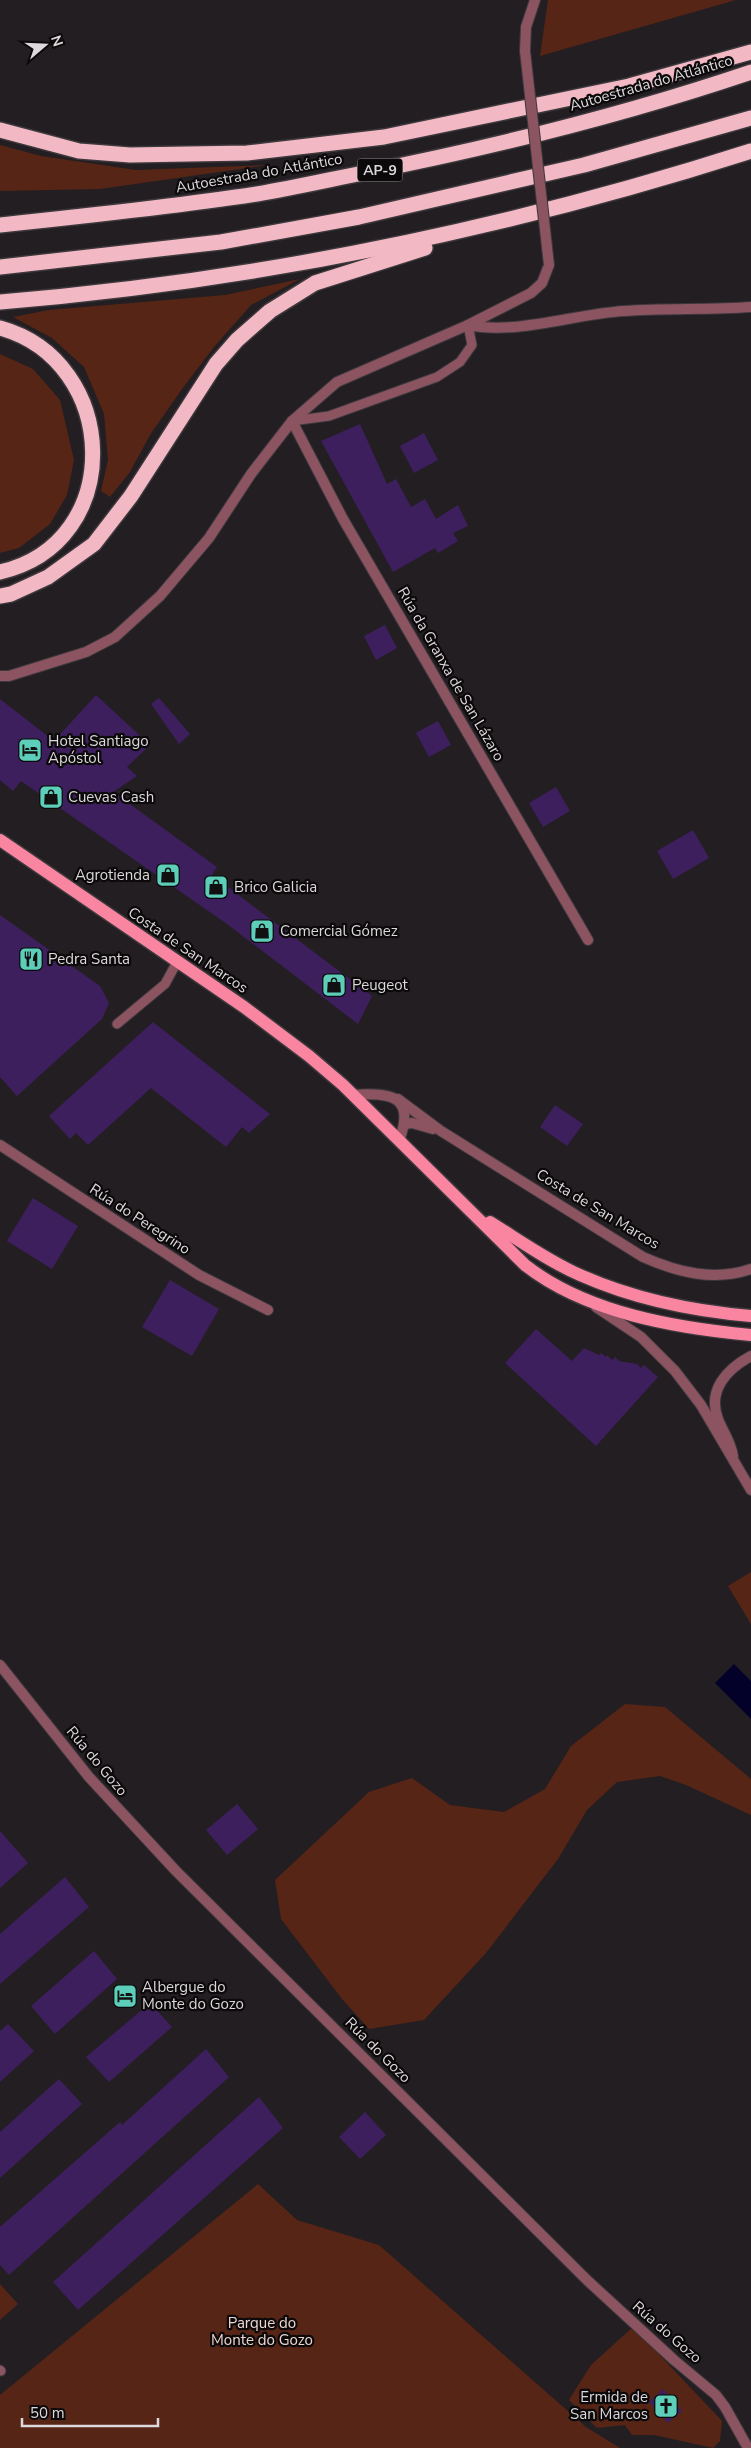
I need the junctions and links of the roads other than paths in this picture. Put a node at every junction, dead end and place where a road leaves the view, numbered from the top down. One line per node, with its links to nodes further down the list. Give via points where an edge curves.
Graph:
1 (535, 0): 12 (street, bridge, via 526,27 525,51 549,265 542,283 531,293)
2 (751, 52): 5 (highway, via 629,86 384,137 247,153 130,155 79,151)
3 (751, 72): 8 (highway, Autoestrada do Atlántico / AP-9, via 679,96 436,159 258,194)
4 (751, 118): 9 (highway, via 584,165 359,217 221,242)
5 (0, 130)
6 (751, 151): 7 (highway)
7 (578, 200): 10 (highway, via 364,251 145,286); 16 (highway, via 566,213 412,251 315,283 270,311 236,340 216,364 131,496 94,544 48,577 12,594)
8 (0, 225)
9 (0, 267)
10 (0, 302)
11 (751, 307): 12 (street, via 624,311 484,329)
12 (468, 325): 14 (street, via 338,382); 14 (lane, via 472,345 460,362 437,377 329,416)
13 (0, 328): 15 (highway, via 27,338 50,354 68,374 91,428 94,452 91,483 61,540 42,555)
14 (292, 421): 17 (street, via 251,474 209,538 160,596 115,637 86,652); 19 (street, Rúa da Granxa de San Lázaro, via 343,519)
15 (0, 572)
16 (0, 596)
17 (0, 676)
18 (0, 840): 20 (main road, Costa de San Marcos)
19 (588, 940)
20 (177, 962): 21 (lane, via 165,984); 22 (main road, Costa de San Marcos, via 309,1056)
21 (118, 1024)
22 (353, 1095): 23 (street, Costa de San Marcos, via 378,1093); 26 (main road, Costa de San Marcos)
23 (398, 1099): 24 (street, via 404,1109); 25 (street, Costa de San Marcos)
24 (405, 1124): 25 (street, Costa de San Marcos); 26 (street)
25 (441, 1132): 29 (street, Costa de San Marcos, via 643,1257 695,1274 734,1273)
26 (399, 1141): 28 (main road, Costa de San Marcos)
27 (0, 1145): 31 (street, Rúa do Peregrino, via 199,1275)
28 (475, 1213): 30 (main road, Costa de San Marcos, via 537,1274); 32 (main road, Costa de San Marcos, via 562,1266 615,1289 697,1310)
29 (751, 1268)
30 (582, 1297): 33 (main road, Costa de San Marcos, via 645,1319); 35 (street, via 641,1337 664,1359 701,1405)
31 (268, 1310)
32 (751, 1316)
33 (751, 1335)
34 (751, 1356): 35 (street, via 736,1364 724,1377 715,1398 715,1410 732,1446)
35 (732, 1456): 36 (street)
36 (748, 1478): 37 (street)
37 (751, 1490)
38 (0, 1665): 39 (street, Rúa do Gozo, via 89,1777 176,1871 588,2281 716,2395)
39 (747, 2446)

